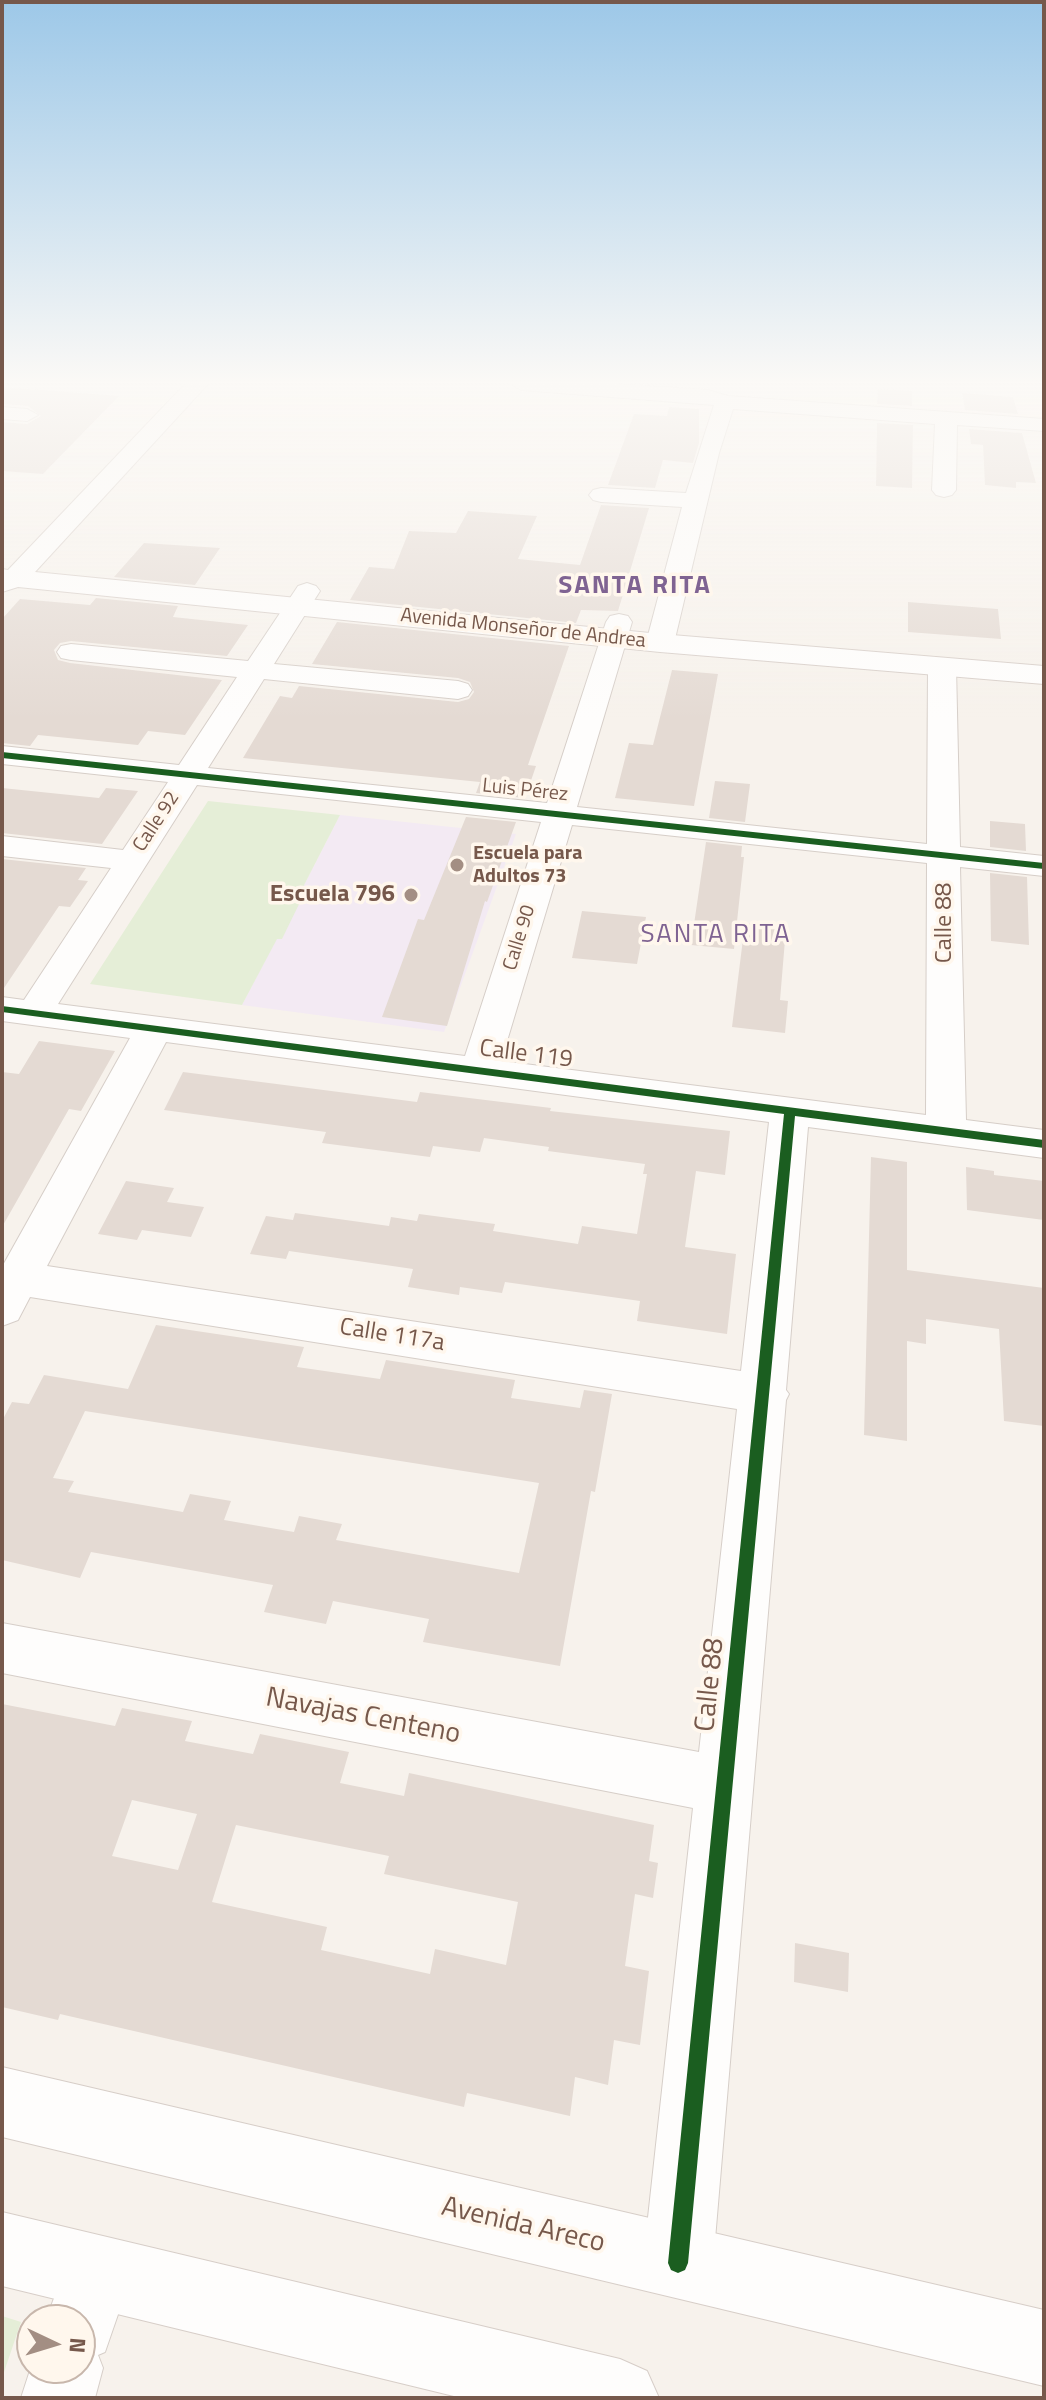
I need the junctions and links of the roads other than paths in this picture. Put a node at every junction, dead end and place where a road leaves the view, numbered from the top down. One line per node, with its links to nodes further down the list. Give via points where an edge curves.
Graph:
1 (73, 496): 6 (main road)
2 (84, 496): 6 (main road)
3 (617, 496): 5 (street)
4 (697, 496): 5 (street)
5 (696, 501): 9 (street)
6 (10, 569): 7 (main road, Avenida Monseñor de Andrea)
7 (301, 599): 8 (main road, Avenida Monseñor de Andrea); 13 (street, Calle 92)
8 (617, 630): 9 (main road, Avenida Monseñor de Andrea); 18 (street, Calle 90)
9 (662, 634): 11 (main road, Avenida Monseñor de Andrea); 12 (main road, Avenida Monseñor de Andrea)
10 (71, 652): 13 (street)
11 (1044, 659)
12 (942, 666): 14 (main road, Avenida Monseñor de Andrea); 20 (street, Calle 88)
13 (256, 670): 15 (street); 17 (street, Calle 92)
14 (1044, 675)
15 (458, 690)
16 (2, 755): 17 (street, Luis Pérez)
17 (188, 776): 18 (street, Luis Pérez); 21 (street, Calle 92)
18 (559, 815): 20 (street, Luis Pérez); 25 (street, Calle 90)
19 (2, 846): 21 (street)
20 (945, 856): 22 (street, Luis Pérez); 27 (street, Calle 88)
21 (132, 861): 23 (street, Calle 92)
22 (1044, 866)
23 (18, 1011): 24 (street, Calle 119)
24 (154, 1029): 25 (street, Calle 119); 29 (street)
25 (479, 1071): 26 (street, Calle 119)
26 (790, 1111): 27 (street, Calle 119); 30 (street, Calle 88)
27 (946, 1131): 28 (street, Calle 119)
28 (1044, 1144)
29 (10, 1293): 30 (street, Calle 117a)
30 (765, 1394): 32 (street, Calle 88)
31 (2, 1648): 32 (street, Navajas Centeno)
32 (725, 1785): 35 (street, Calle 88)
33 (2, 2102): 35 (main road, Avenida Areco)
34 (2, 2249): 36 (main road)
35 (678, 2263): 37 (main road, Avenida Areco)
36 (88, 2301): 38 (main road)
37 (1044, 2348)
38 (620, 2398)

